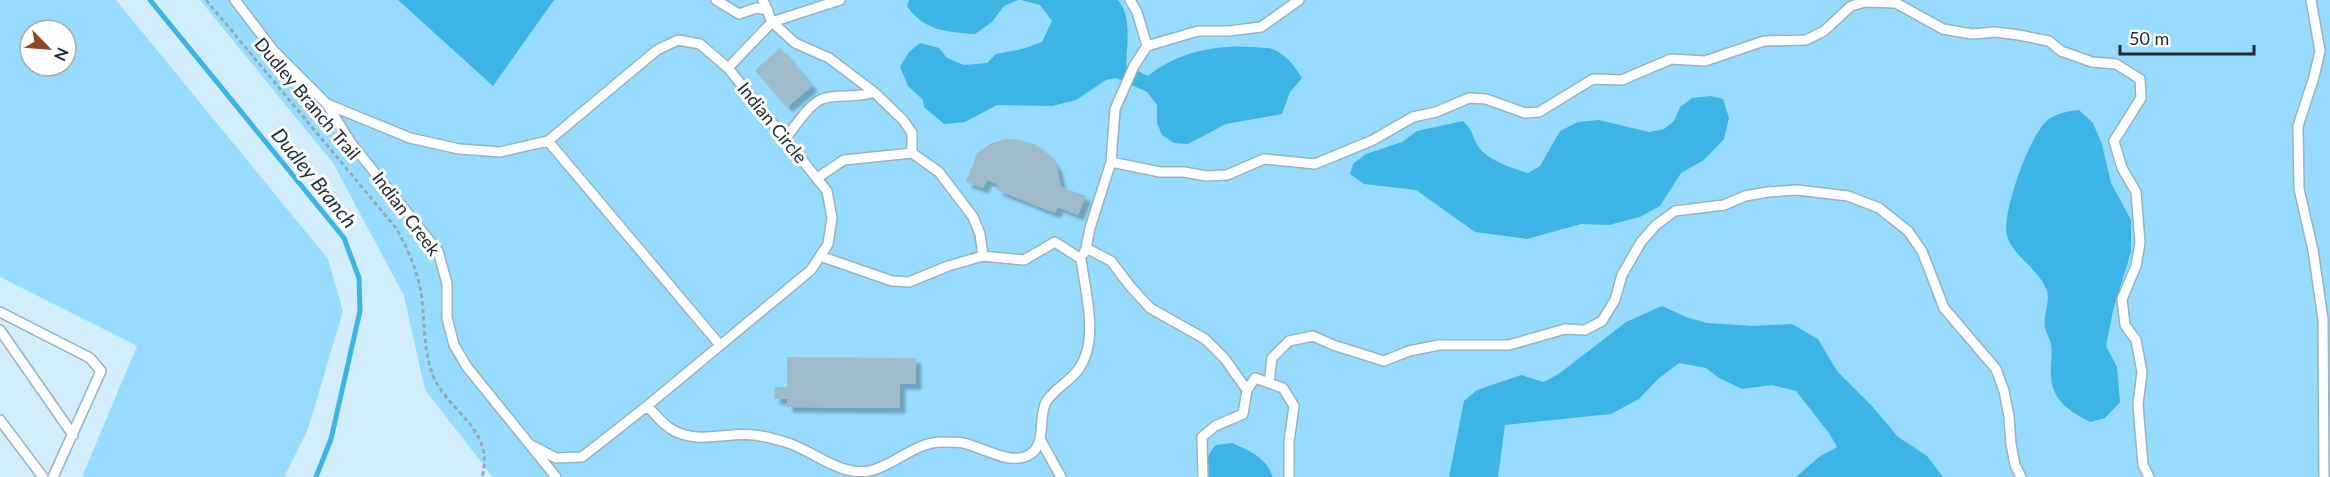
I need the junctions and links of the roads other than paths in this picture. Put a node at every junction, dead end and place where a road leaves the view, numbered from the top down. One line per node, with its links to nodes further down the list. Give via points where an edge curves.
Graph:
1 (235, 0): 13 (lane, Indian Creek, via 273,50)
2 (716, 0): 8 (lane, via 739,14 756,8)
3 (763, 0): 8 (lane)
4 (840, 0): 9 (lane)
5 (1130, 0): 10 (lane)
6 (1299, 0): 10 (lane, via 1261,27 1191,32)
7 (2311, 0): 43 (lane, via 2320,51 2298,126 2299,189 2323,319)
8 (768, 10): 9 (lane)
9 (772, 22): 11 (lane); 12 (lane, via 795,43 829,58)
10 (1147, 46): 17 (lane, via 1115,109)
11 (728, 68): 14 (lane, Indian Circle); 15 (lane, Indian Circle, via 700,44 678,40 657,50)
12 (874, 92): 14 (lane, via 821,99); 16 (lane, via 912,133)
13 (327, 104): 15 (lane, Indian Circle, via 411,138 459,149 500,152); 32 (lane, Indian Creek, via 351,142 438,251 447,284 447,318 454,345 467,368)
14 (785, 139): 18 (lane, Indian Circle)
15 (548, 141): 25 (lane)
16 (912, 153): 18 (lane, via 844,160); 21 (lane, via 939,172 973,217)
17 (1111, 162): 19 (lane); 42 (lane, via 1206,176 1227,175 1264,159 1315,164 1373,140 1413,117 1469,98 1486,99 1525,113 1539,112 1593,80 1622,80 1671,59 1705,61 1764,41 1806,40 1824,31 1851,6 1865,2 1896,3 1943,29 1972,34 2019,34 2049,41 2061,51 2091,62 2116,64 2140,80 2141,99 2114,141 2122,168 2136,192 2140,243 2136,266 2122,299 2125,325 2136,340 2142,372 2139,415 2143,465)
18 (817, 178): 20 (lane, Indian Circle, via 827,191 832,218 828,244)
19 (1086, 248): 22 (lane); 27 (lane, via 1112,261 1150,308 1205,339)
20 (820, 256): 21 (lane, via 892,281 909,282); 25 (lane, Indian Circle, via 811,270)
21 (983, 256): 22 (lane, via 1024,260 1055,242)
22 (1081, 259): 31 (lane, via 1090,320 1087,351 1079,369 1045,404)
23 (0, 312): 30 (lane, via 90,358 101,370)
24 (0, 330): 30 (lane)
25 (720, 345): 28 (lane, Indian Circle)
26 (1269, 383): 27 (lane, via 1255,378); 40 (lane, via 1283,388 1294,406); 41 (lane, via 1272,358 1289,341 1313,336 1384,360 1439,345 1509,345 1565,328 1585,330 1602,321 1641,242 1675,211 1724,205 1768,192 1797,190 1848,196 1879,208 1908,231 1922,251 1944,308 1996,369 2004,391 2015,465)
27 (1247, 390): 39 (lane, via 1243,414 1215,426 1202,437)
28 (647, 406): 32 (lane, Indian Circle, via 582,457 556,458); 33 (lane, via 670,430 684,435 754,435 787,442 850,472)
29 (0, 420): 34 (lane)
30 (73, 435): 35 (lane)
31 (1040, 439): 33 (lane, via 1034,452 1023,458 1000,456 963,443 940,442); 38 (lane)
32 (529, 444): 36 (lane, Indian Creek)
33 (871, 470): 37 (lane)
34 (43, 477)
35 (53, 477)
36 (556, 477)
37 (859, 477)
38 (1061, 477)
39 (1203, 477)
40 (1289, 477)
41 (2021, 477)
42 (2149, 477)
43 (2324, 477)

